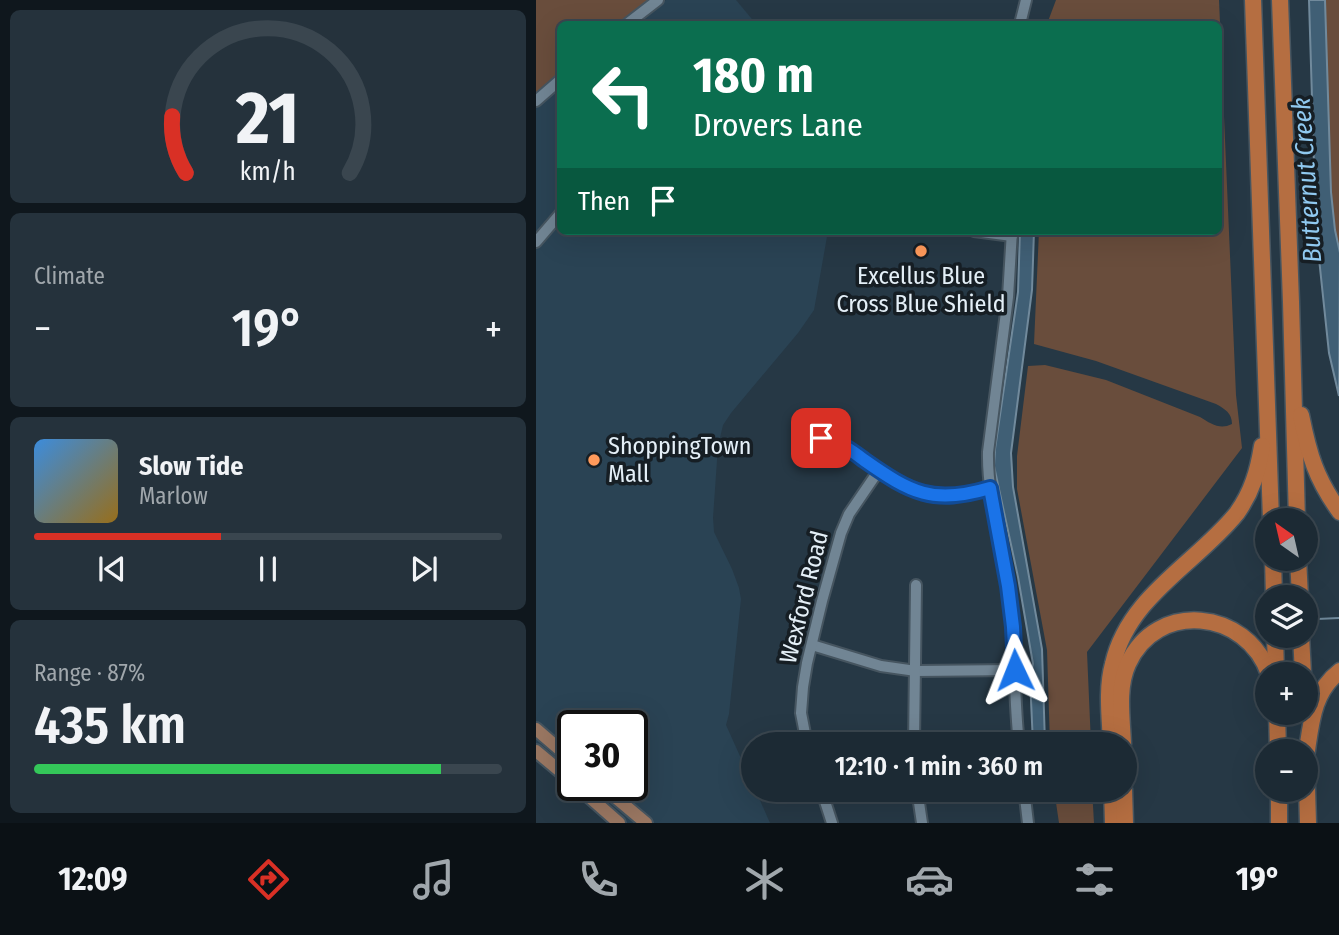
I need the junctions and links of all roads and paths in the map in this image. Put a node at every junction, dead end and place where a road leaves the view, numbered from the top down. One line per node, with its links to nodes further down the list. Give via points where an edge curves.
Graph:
1 (658, 0): 5 (street)
2 (1026, 0): 6 (street)
3 (1253, 0): 13 (highway)
4 (1280, 0): 12 (highway)
5 (631, 21)
6 (1021, 21)
7 (557, 83): 8 (street)
8 (536, 101)
9 (557, 218): 11 (street)
10 (1012, 235): 16 (street, via 988,452)
11 (536, 242)
12 (1293, 379): 18 (highway); 19 (highway, via 1311,461)
13 (1267, 415): 17 (highway); 30 (highway, via 1258,470 1244,503 1152,596 1125,630 1110,682)
14 (821, 438): 15 (street, via 834,441)
15 (879, 470): 16 (street, via 919,492 942,497); 21 (street, Wexford Road, via 840,533)
16 (990, 488): 23 (street, via 1008,586)
17 (1271, 508)
18 (1297, 508)
19 (1339, 512)
20 (916, 585): 24 (street)
21 (812, 645): 24 (street, via 881,666); 27 (street, Wexford Road, via 803,687)
22 (1264, 662): 31 (highway, via 1248,639 1224,625 1200,620 1166,626 1145,640 1128,663 1122,688)
23 (1015, 670): 24 (street); 29 (street)
24 (916, 671): 28 (street)
25 (1339, 671): 32 (highway, via 1316,701)
26 (537, 732): 33 (main road)
27 (805, 732)
28 (914, 732)
29 (1018, 732)
30 (1111, 732)
31 (1123, 732)
32 (1309, 739)
33 (557, 748)
34 (536, 751): 35 (main road)
35 (557, 769)
36 (594, 801): 45 (main road)
37 (620, 801): 46 (main road)
38 (825, 802): 47 (street)
39 (919, 802): 48 (street)
40 (1026, 802): 49 (street)
41 (1112, 802): 50 (highway)
42 (1124, 802): 51 (highway)
43 (1279, 802): 52 (highway)
44 (1307, 802): 53 (highway)
45 (619, 823)
46 (646, 823)
47 (832, 823)
48 (922, 823)
49 (1028, 823)
50 (1113, 823)
51 (1125, 823)
52 (1279, 823)
53 (1308, 823)

